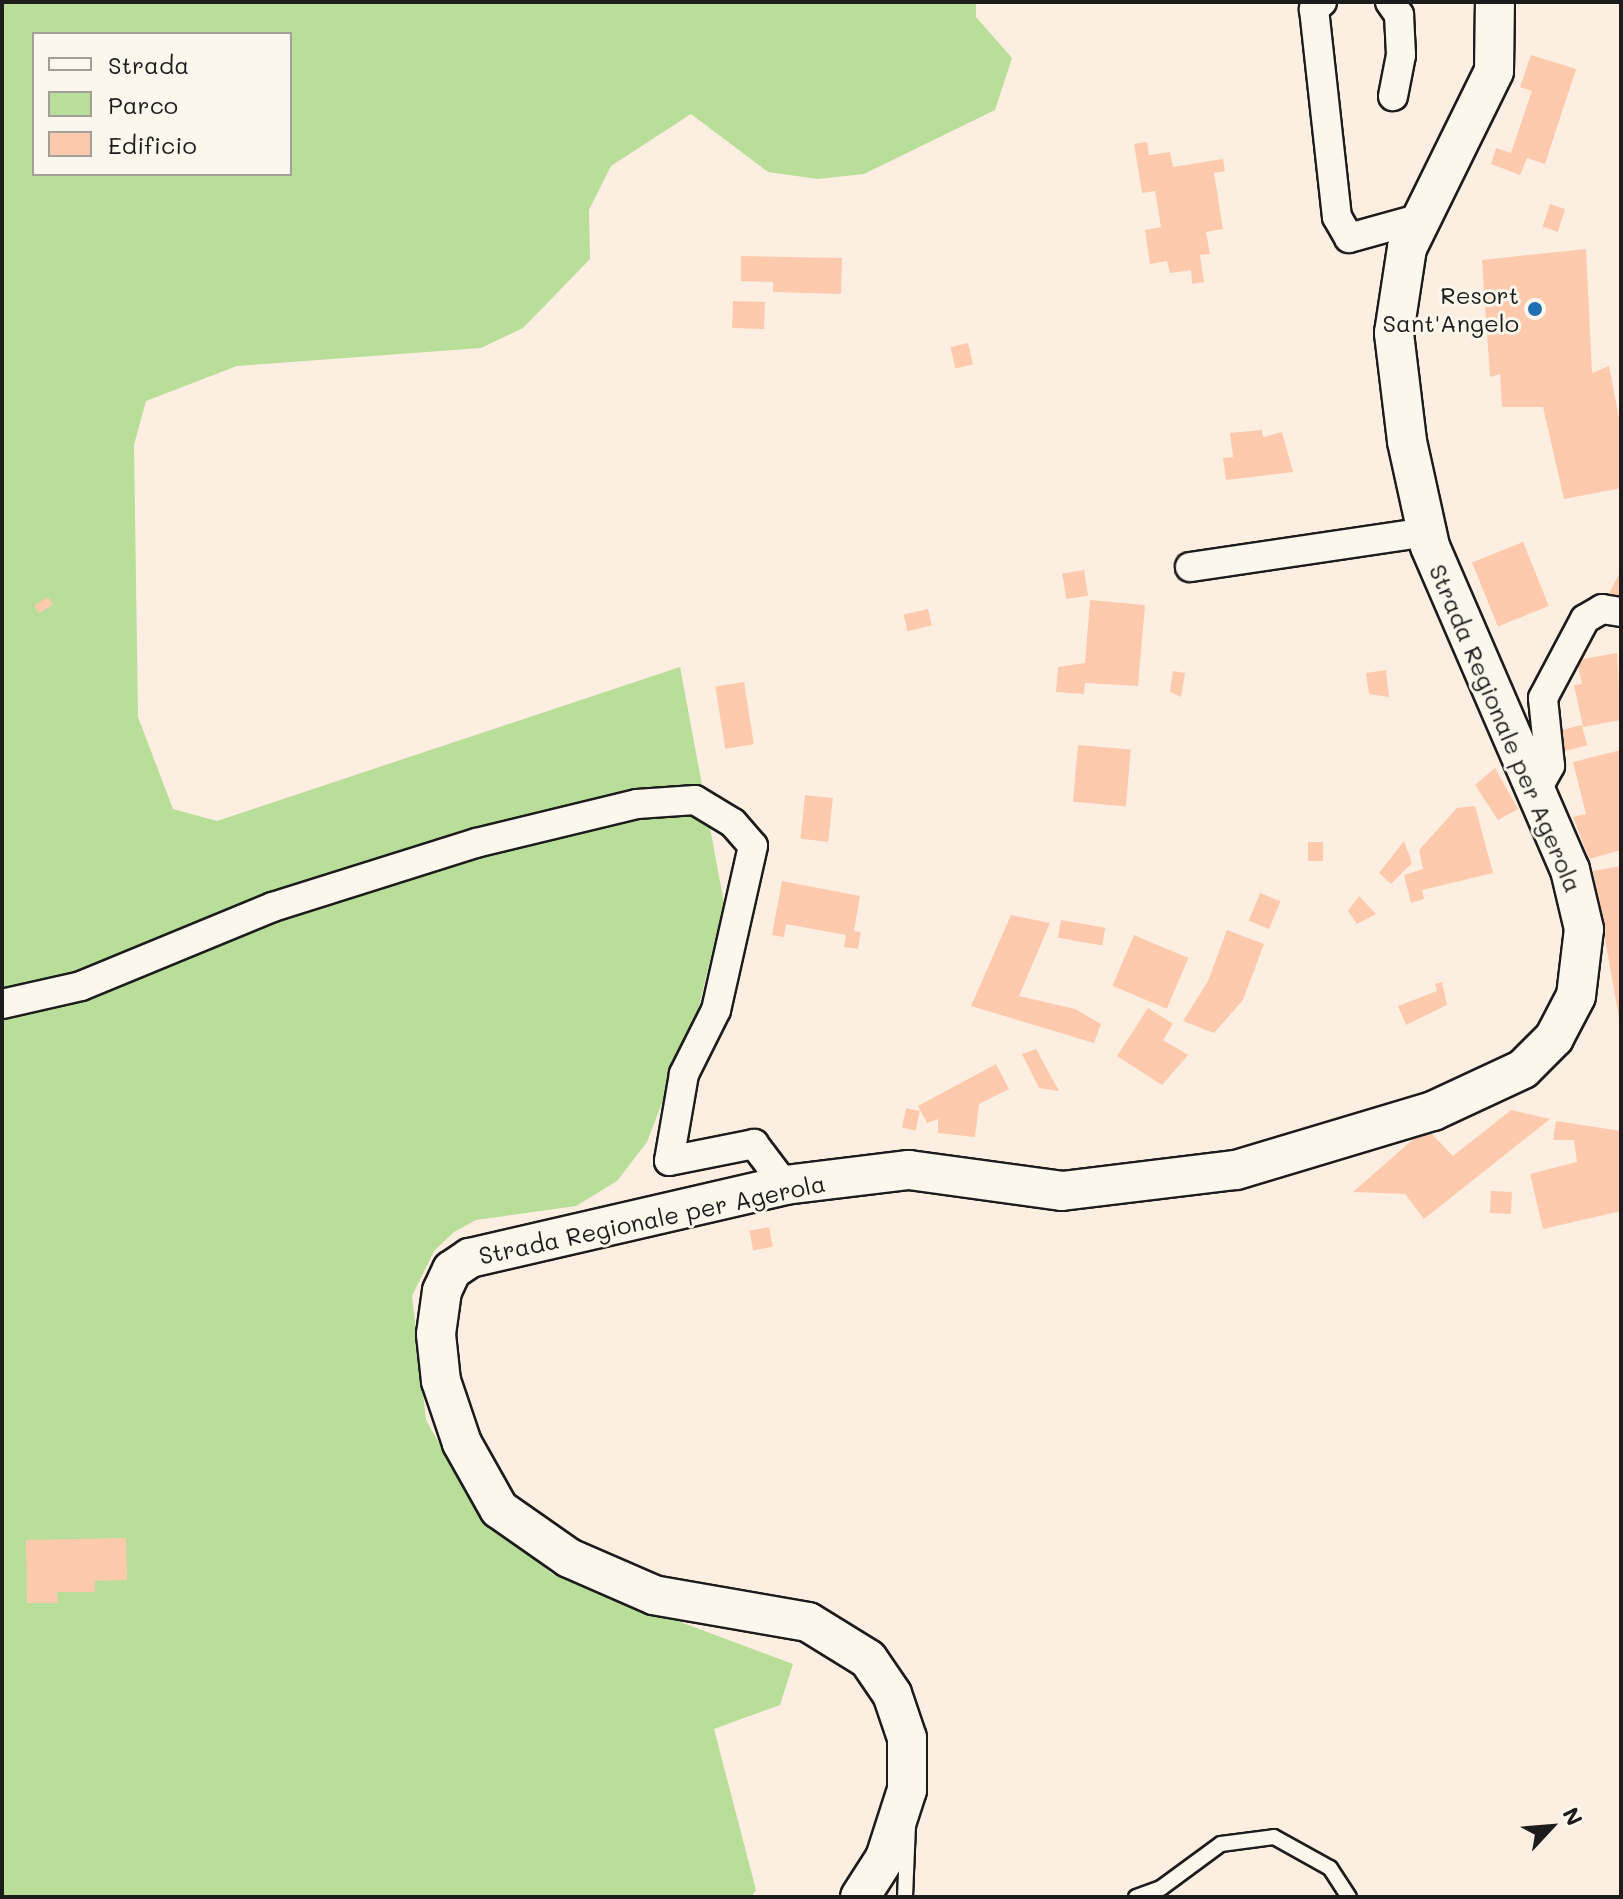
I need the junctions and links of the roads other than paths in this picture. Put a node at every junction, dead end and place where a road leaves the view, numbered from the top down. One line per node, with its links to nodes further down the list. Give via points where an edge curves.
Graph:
1 (1322, 2): 5 (street, via 1314,9 1337,217 1349,238)
2 (1390, 2): 4 (street, via 1399,15 1401,55)
3 (1495, 2): 5 (main road, Strada Regionale per Agerola, via 1494,71)
4 (1393, 96)
5 (1421, 218): 6 (main road, Strada Regionale per Agerola, via 1407,248 1394,333 1407,441)
6 (1427, 532): 7 (street); 9 (main road, Strada Regionale per Agerola)
7 (1190, 567)
8 (1621, 612): 9 (street, via 1602,609 1585,619 1543,698 1550,766)
9 (1536, 791): 11 (main road, Strada Regionale per Agerola, via 1570,870 1584,929 1576,996 1554,1038 1523,1069 1433,1111 1236,1170 1062,1191 909,1170)
10 (2, 1004): 11 (street, via 81,986 273,907 476,843 637,804 695,800 733,823 753,846 716,1010 684,1074 669,1161 754,1144)
11 (785, 1185): 12 (main road, Strada Regionale per Agerola, via 470,1258 452,1270 442,1291 436,1334 441,1381 462,1443 499,1509 569,1558 654,1595 808,1622 868,1659 892,1694 907,1738)
12 (907, 1790): 13 (main road, Strada Regionale per Agerola, via 885,1858); 14 (lane, via 910,1877)
13 (860, 1897)
14 (905, 1897)
15 (1136, 1897): 16 (lane, via 1161,1888 1221,1844 1274,1837 1330,1868)
16 (1349, 1897)

